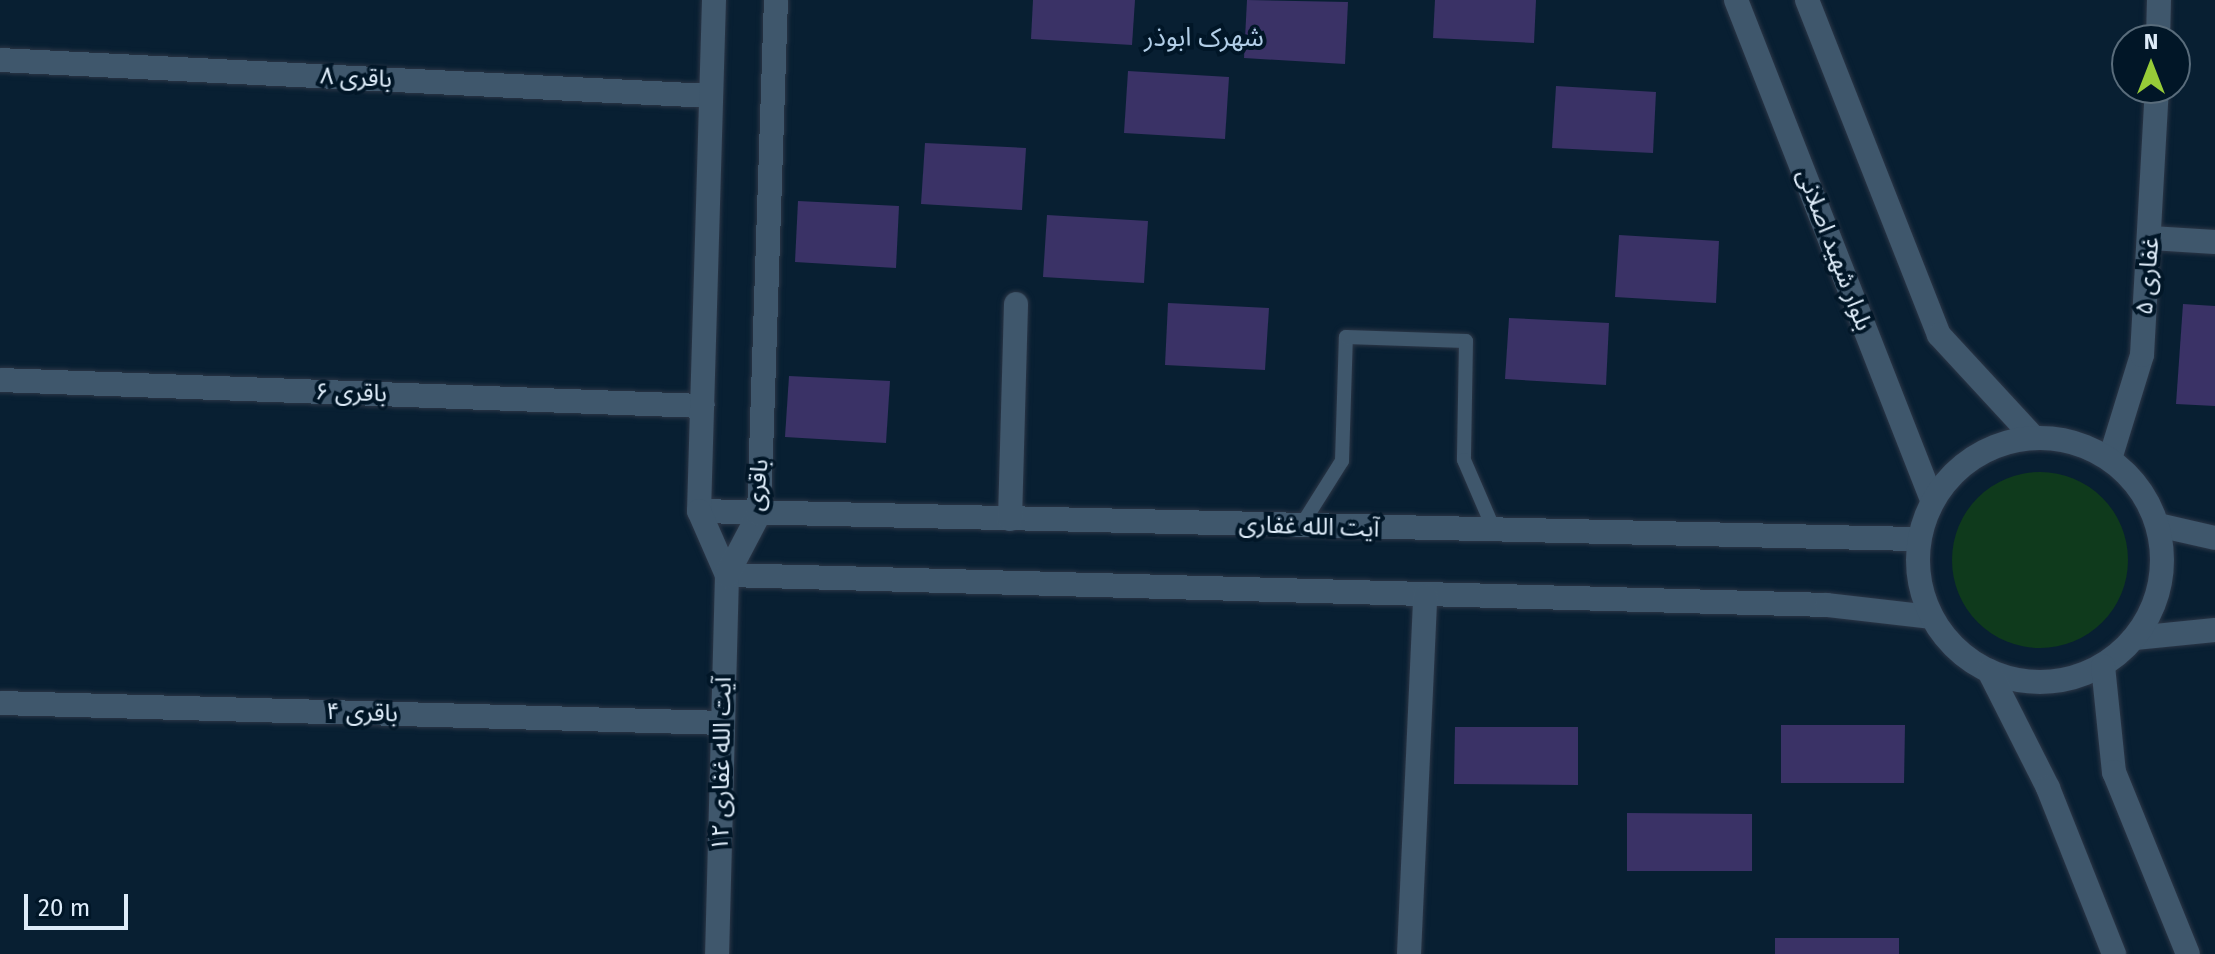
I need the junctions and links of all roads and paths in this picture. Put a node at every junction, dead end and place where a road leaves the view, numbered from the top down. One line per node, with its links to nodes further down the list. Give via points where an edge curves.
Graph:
1 (714, 0): 8 (street)
2 (776, 0): 19 (street, باقری)
3 (1736, 0): 17 (street, بلوار شهید اصلانی)
4 (1807, 0): 15 (street, via 1939,335)
5 (2159, 0): 6 (street)
6 (2158, 24)
7 (0, 60): 8 (street, باقری ۸)
8 (711, 96): 14 (street)
9 (2156, 104): 10 (street, غفاری ۵)
10 (2151, 238): 11 (street); 16 (street, غفاری ۵, via 2142,355)
11 (2215, 242)
12 (1016, 304): 20 (street)
13 (0, 380): 14 (street, باقری ۶)
14 (703, 406): 18 (street)
15 (2033, 437): 16 (street, via 2074,441); 17 (street, via 1981,454)
16 (2110, 459): 21 (street, via 2140,488)
17 (1932, 500): 25 (street)
18 (699, 511): 19 (street, آیت الله غفاری); 26 (street)
19 (759, 514): 20 (street, آیت الله غفاری); 26 (street, باقری)
20 (1010, 519): 22 (street, آیت الله غفاری)
21 (2158, 525): 24 (street); 30 (street, via 2158,590)
22 (1301, 527): 23 (street, آیت الله غفاری); 23 (lane, via 1342,461 1346,337 1361,337 1466,341 1464,460)
23 (1496, 532): 25 (street, آیت الله غفاری)
24 (2215, 538)
25 (1918, 539): 28 (street, via 1918,579)
26 (727, 575): 27 (street); 34 (street, آیت الله غفاری ۱۲)
27 (1425, 596): 28 (street, via 1827,605); 36 (street)
28 (1931, 617): 32 (street, via 1955,649)
29 (2215, 630): 30 (street)
30 (2135, 638): 31 (street)
31 (2103, 666): 32 (street, via 2068,679 2027,681); 38 (street, via 2114,772)
32 (1989, 671): 37 (street, via 2048,788)
33 (0, 703): 34 (street, باقری ۴)
34 (723, 723): 35 (street, آیت الله غفاری ۱۲)
35 (717, 954)
36 (1409, 954)
37 (2114, 954)
38 (2188, 954)

